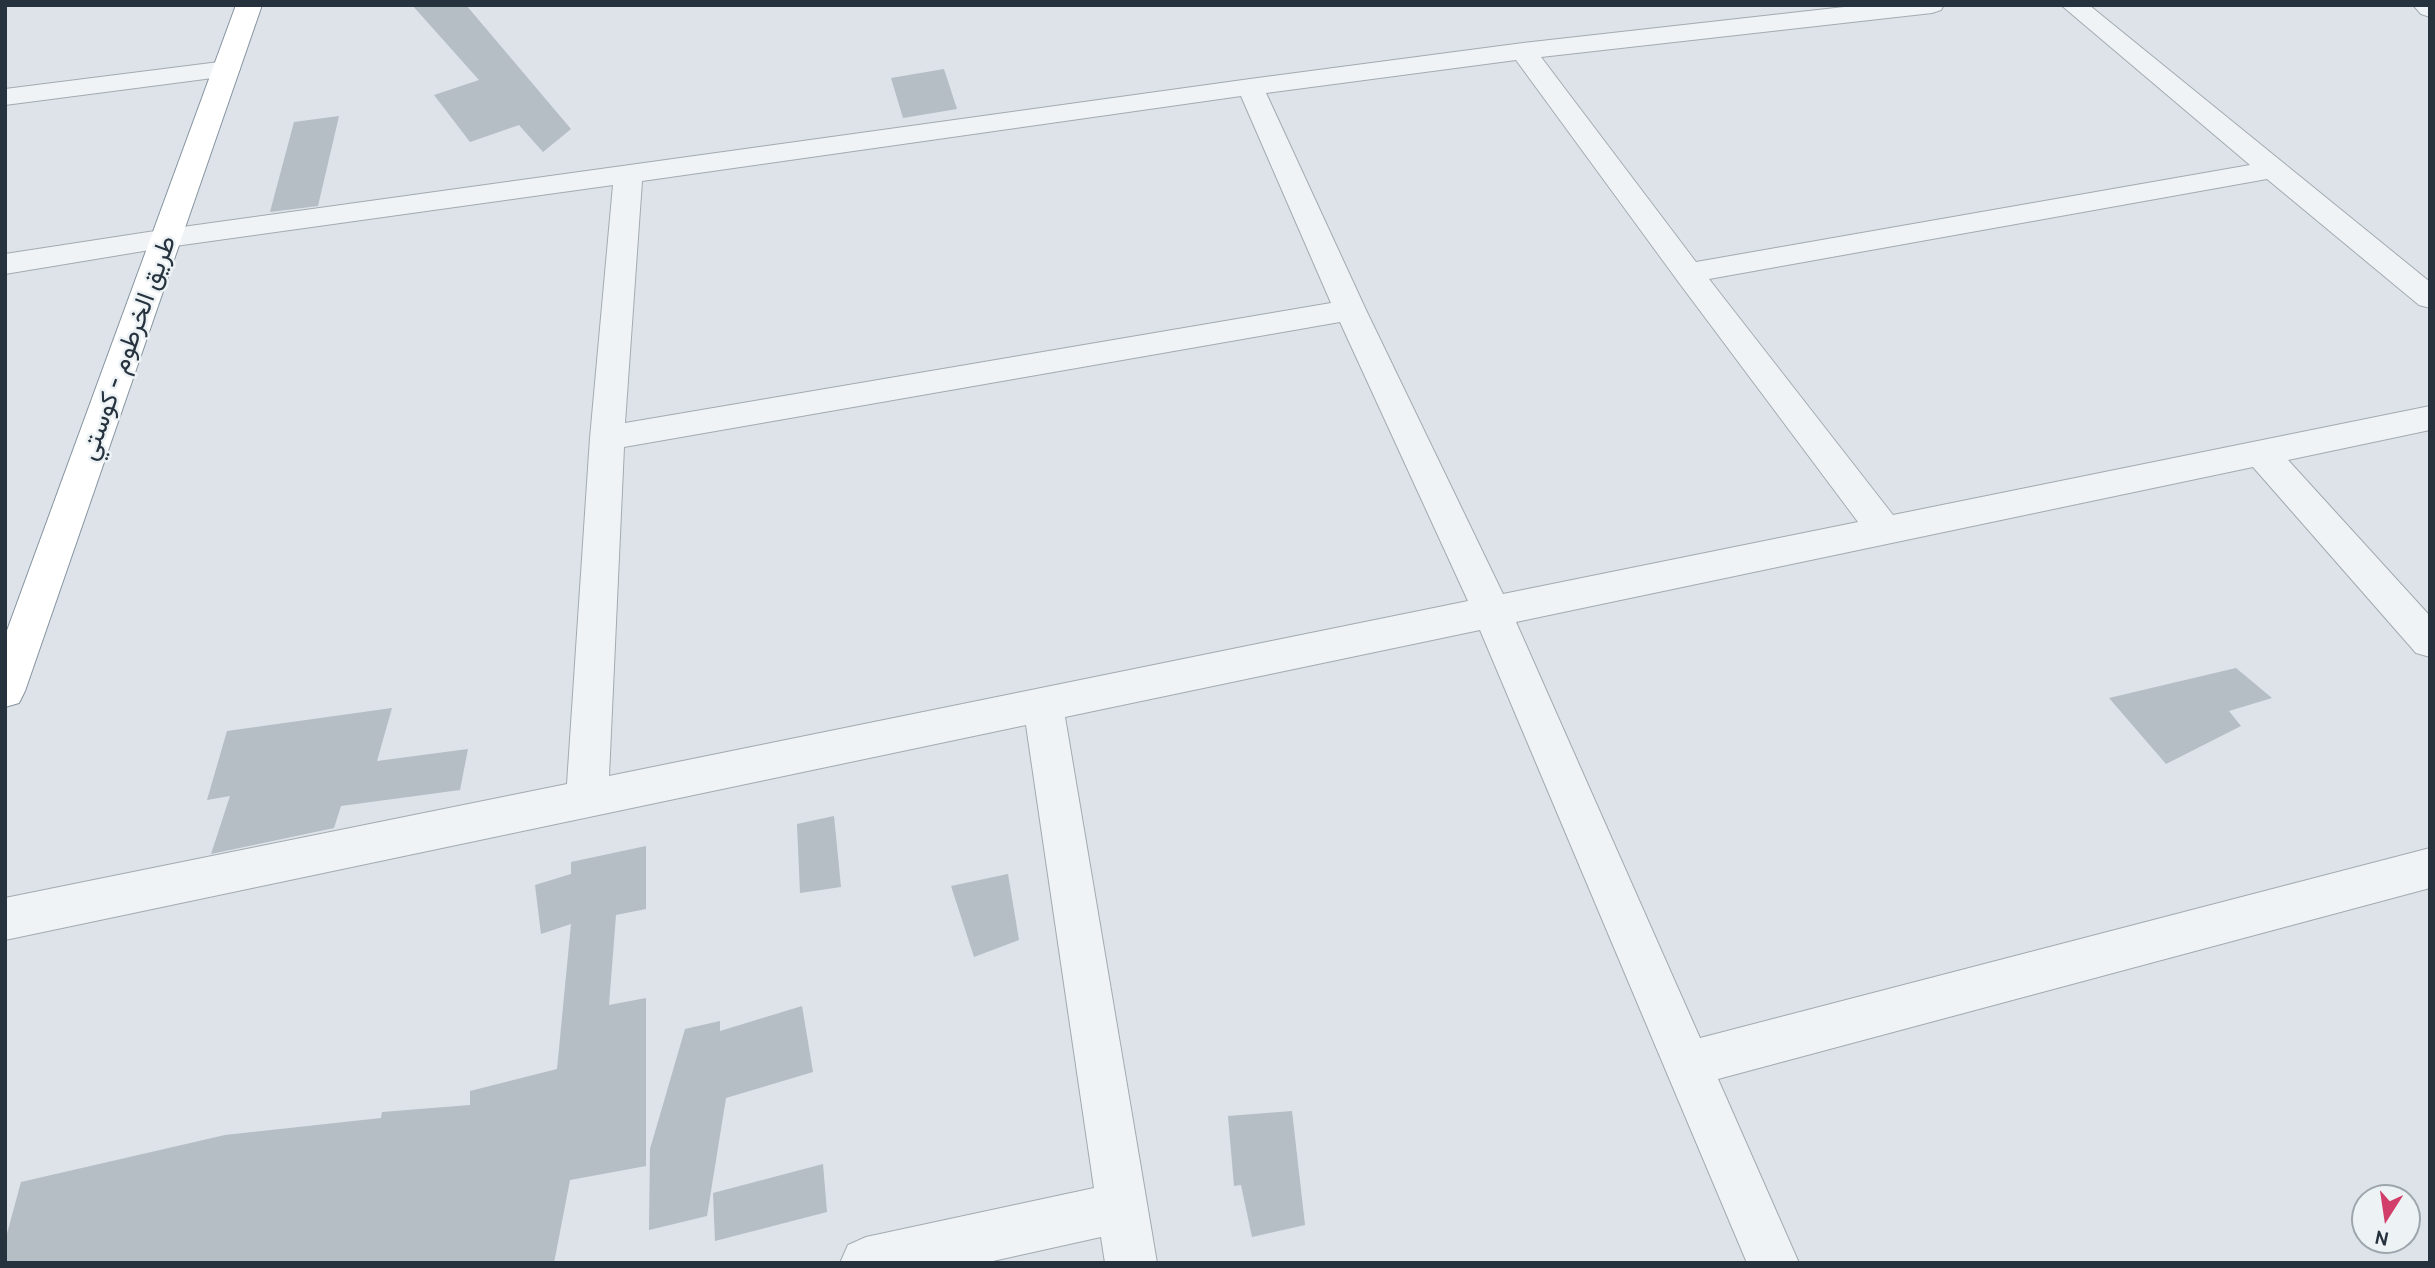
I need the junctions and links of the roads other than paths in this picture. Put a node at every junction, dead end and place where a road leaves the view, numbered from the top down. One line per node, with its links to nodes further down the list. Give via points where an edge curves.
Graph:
1 (249, 5): 7 (highway, طريق الخرطوم - كوستي)
2 (1932, 5): 6 (street)
3 (2073, 5): 10 (street)
4 (2425, 5): 5 (street)
5 (2430, 9)
6 (1523, 51): 8 (street); 14 (street)
7 (227, 69): 9 (street); 12 (highway, طريق الخرطوم - كوستي)
8 (1250, 87): 11 (street); 16 (street)
9 (5, 97)
10 (2270, 170): 14 (street); 15 (street)
11 (628, 175): 12 (street); 18 (street)
12 (168, 238): 13 (street); 23 (highway, طريق الخرطوم - كوستي)
13 (5, 264)
14 (1688, 273): 20 (street)
15 (2430, 298)
16 (1350, 310): 18 (street); 21 (street)
17 (2430, 418): 19 (street)
18 (607, 438): 25 (street)
19 (2261, 453): 20 (street); 22 (street)
20 (1885, 531): 21 (street)
21 (1492, 612): 24 (street); 28 (street)
22 (2430, 642)
23 (5, 691)
24 (1042, 704): 25 (street); 29 (street)
25 (587, 799): 27 (street)
26 (2430, 868): 28 (street)
27 (5, 919)
28 (1688, 1064): 32 (street)
29 (1122, 1207): 30 (street); 31 (street)
30 (866, 1263)
31 (1131, 1263)
32 (1773, 1263)

